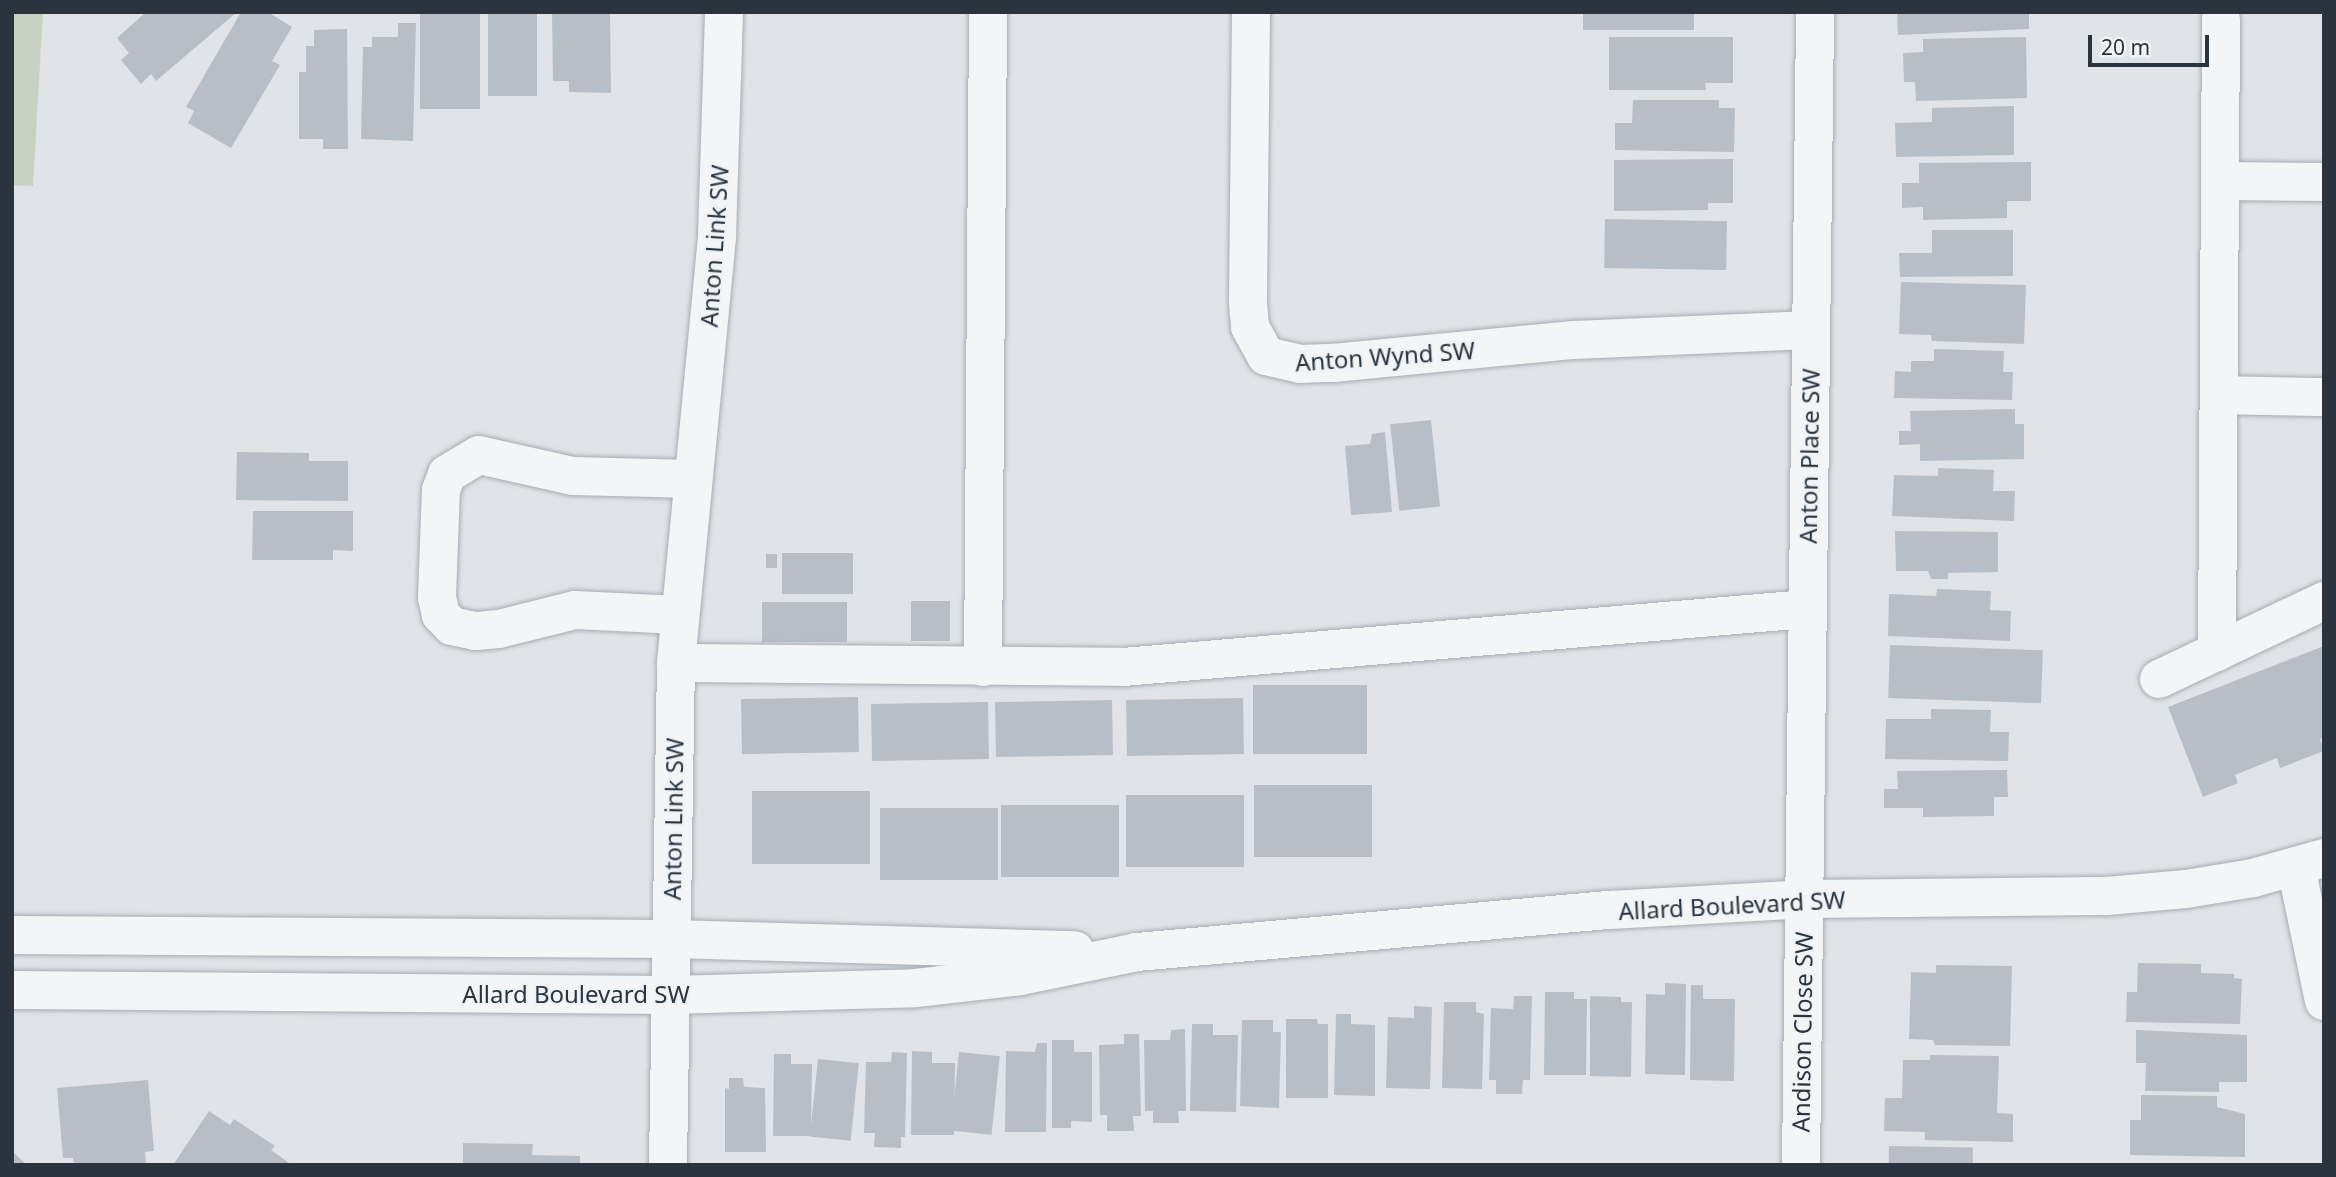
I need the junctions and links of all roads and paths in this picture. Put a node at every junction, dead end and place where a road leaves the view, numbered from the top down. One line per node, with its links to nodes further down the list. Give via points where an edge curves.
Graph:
1 (724, 12): 11 (street, Anton Link SW, via 717,236)
2 (988, 12): 17 (street)
3 (1251, 12): 8 (street, Anton Wynd SW, via 1248,303 1250,327 1266,356 1300,365 1654,335)
4 (1815, 12): 8 (street, Anton Place SW)
5 (2221, 19): 6 (street)
6 (2220, 181): 7 (street); 9 (street)
7 (2324, 182)
8 (1811, 330): 13 (street, Anton Place SW)
9 (2218, 395): 10 (street); 15 (street)
10 (2324, 397)
11 (693, 480): 14 (street, Anton Link SW); 14 (street, via 573,476 480,455 447,474 441,491 437,597 441,615 452,626 475,631 499,629 575,610)
12 (2324, 601): 15 (street)
13 (1807, 609): 17 (street, via 1280,656 1123,667); 20 (street, Anton Place SW)
14 (679, 615): 16 (street, Anton Link SW)
15 (2217, 652): 18 (street)
16 (676, 663): 17 (street); 22 (street, Anton Link SW)
17 (983, 667)
18 (2159, 679)
19 (2310, 863): 20 (street, Allard Boulevard SW, via 2186,889 2107,896); 26 (street)
20 (1804, 899): 23 (street, Allard Boulevard SW); 28 (street, Andison Close SW)
21 (12, 935): 22 (street, Allard Boulevard SW)
22 (671, 939): 23 (street, Allard Boulevard SW); 25 (street, Anton Link SW)
23 (1137, 952): 25 (street, Allard Boulevard SW, via 1021,976 916,988)
24 (12, 990): 25 (street, Allard Boulevard SW)
25 (671, 995): 27 (street, Anton Link SW)
26 (2324, 1001)
27 (668, 1165)
28 (1801, 1165)

